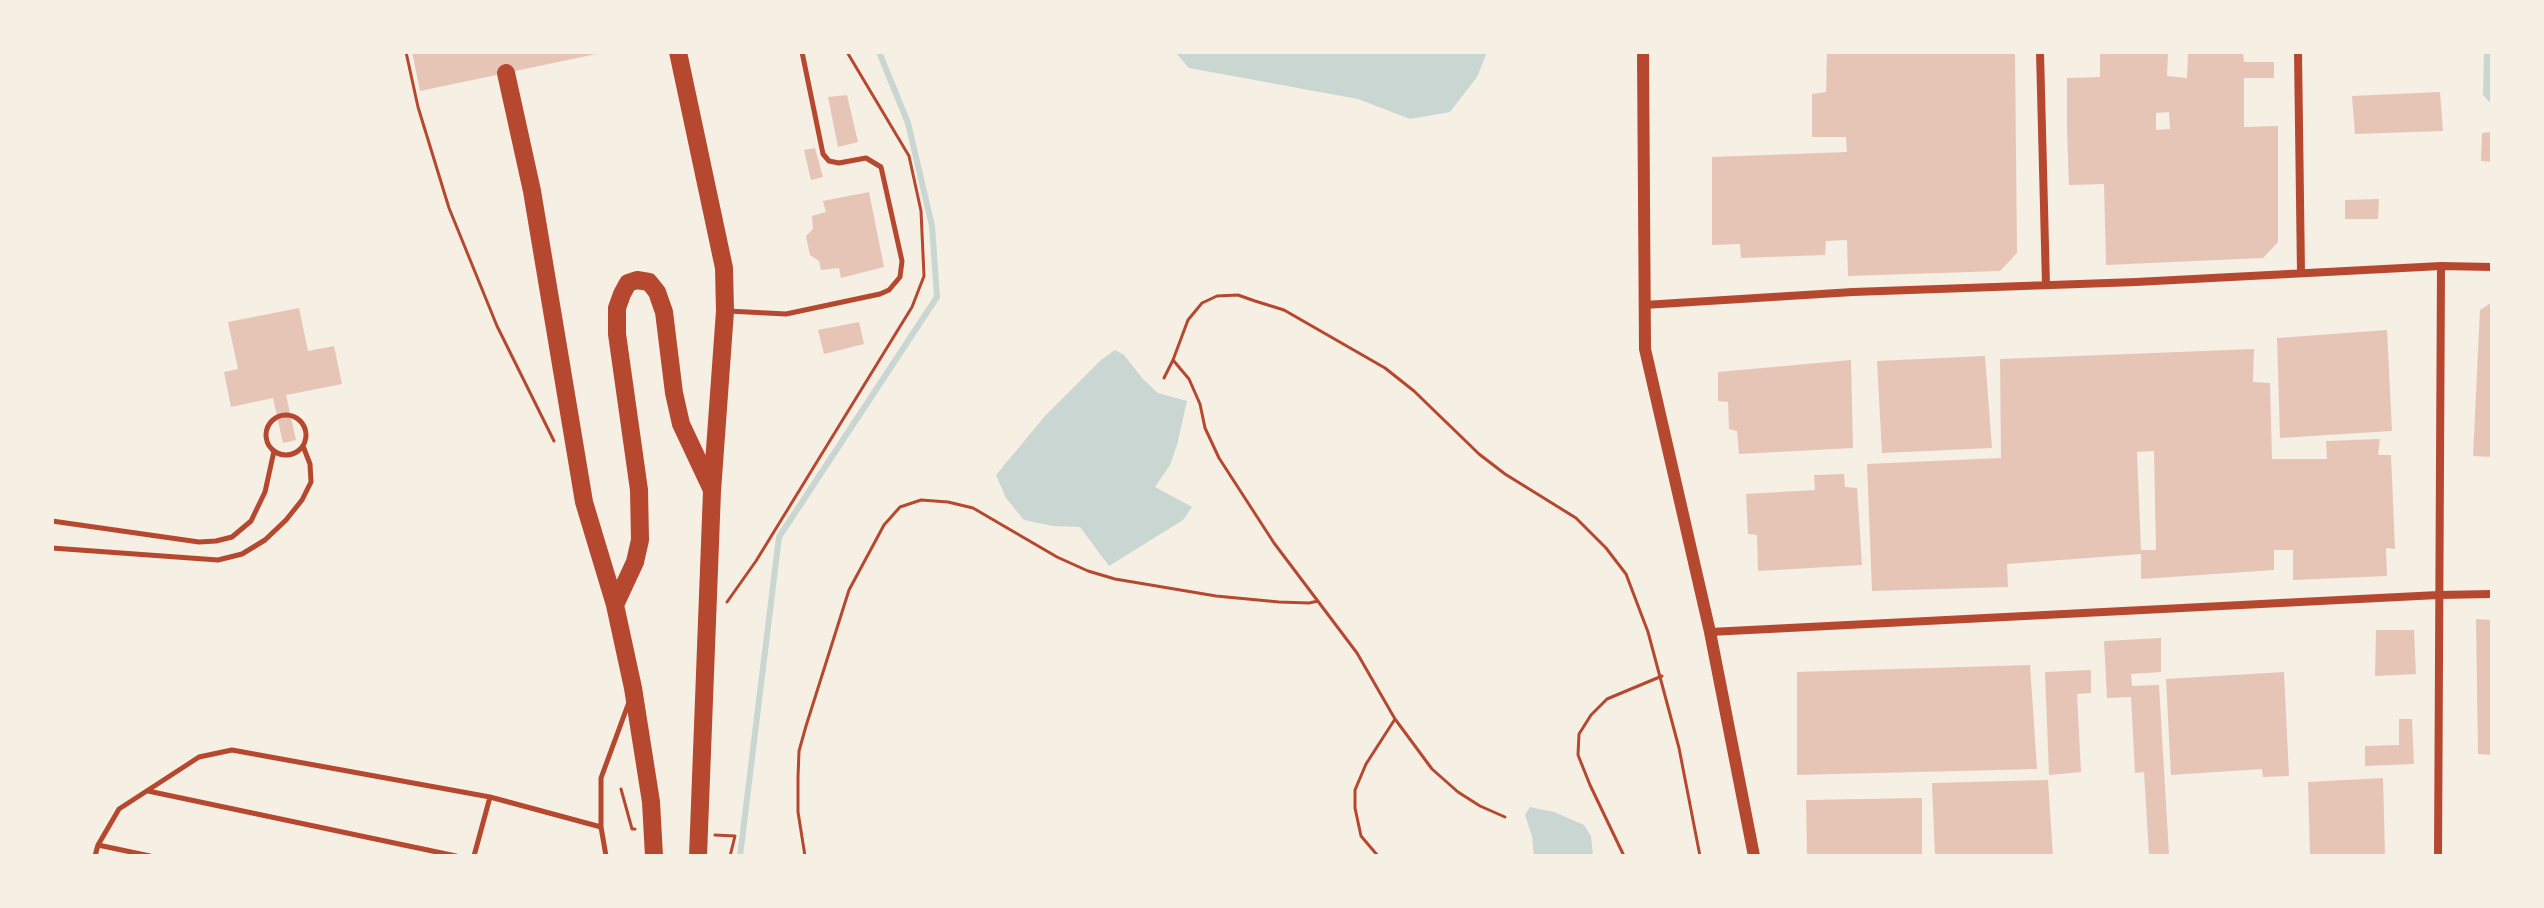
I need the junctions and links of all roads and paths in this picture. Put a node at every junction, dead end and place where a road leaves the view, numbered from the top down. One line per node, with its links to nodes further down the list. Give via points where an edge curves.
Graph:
1 (406, 52): 18 (path, via 449,208 497,326)
2 (678, 52): 14 (highway, via 724,268)
3 (802, 52): 14 (lane, via 823,154 829,161 866,158 881,167 902,261 900,277 880,294 786,314)
4 (847, 52): 27 (path, via 909,156 921,211 924,276 912,307 756,561)
5 (1643, 52): 13 (street)
6 (2040, 52): 12 (street)
7 (2298, 52): 11 (street)
8 (506, 73): 26 (highway, via 532,191 584,502)
9 (2441, 266): 10 (street); 11 (street); 24 (street)
10 (2492, 267)
11 (2301, 273): 12 (street)
12 (2046, 285): 13 (street)
13 (1644, 305): 28 (street, via 1645,349)
14 (725, 311): 20 (highway)
15 (1173, 360): 16 (path); 25 (path, via 1189,379 1219,458); 29 (path, via 1188,320 1202,303 1238,295 1284,310 1385,368 1479,454 1576,518 1606,548 1626,574)
16 (1164, 378)
17 (303, 446): 19 (lane, via 286,455); 19 (lane, via 306,433 300,421 282,415 266,434); 22 (lane, via 311,482 302,500 265,540 242,554 204,560)
18 (557, 448)
19 (274, 451): 21 (lane, via 265,492 251,521 232,537 199,542)
20 (712, 491): 26 (highway, via 681,424 657,292 649,282 628,283 617,308 617,334 639,490 640,540); 27 (highway)
21 (52, 521)
22 (52, 548)
23 (2492, 594): 24 (street)
24 (2438, 595): 28 (street); 53 (street)
25 (1318, 601): 31 (path, via 1357,653); 48 (path, via 1216,596 1115,579 1057,557 973,508 921,500 900,507 884,525 849,590 799,751 798,812)
26 (615, 605): 30 (highway)
27 (706, 629): 46 (highway)
28 (1710, 632): 52 (street)
29 (1662, 676): 50 (path, via 1607,699 1579,734 1578,755); 51 (path)
30 (633, 688): 36 (lane, via 601,778); 45 (highway)
31 (1395, 719): 35 (path, via 1432,769 1458,792); 49 (path, via 1355,790 1361,836)
32 (621, 789): 37 (path, via 632,829)
33 (148, 790): 34 (lane, via 199,757 232,750); 39 (lane, via 119,809); 42 (lane)
34 (490, 797): 36 (lane); 43 (lane)
35 (1505, 817)
36 (601, 827): 44 (lane)
37 (647, 830)
38 (705, 834): 47 (path, via 735,836)
39 (98, 845): 40 (lane); 41 (lane)
40 (95, 856)
41 (150, 856)
42 (456, 856)
43 (474, 856)
44 (606, 856)
45 (654, 856)
46 (698, 856)
47 (730, 856)
48 (805, 856)
49 (1378, 856)
50 (1624, 856)
51 (1700, 856)
52 (1754, 856)
53 (2438, 856)

